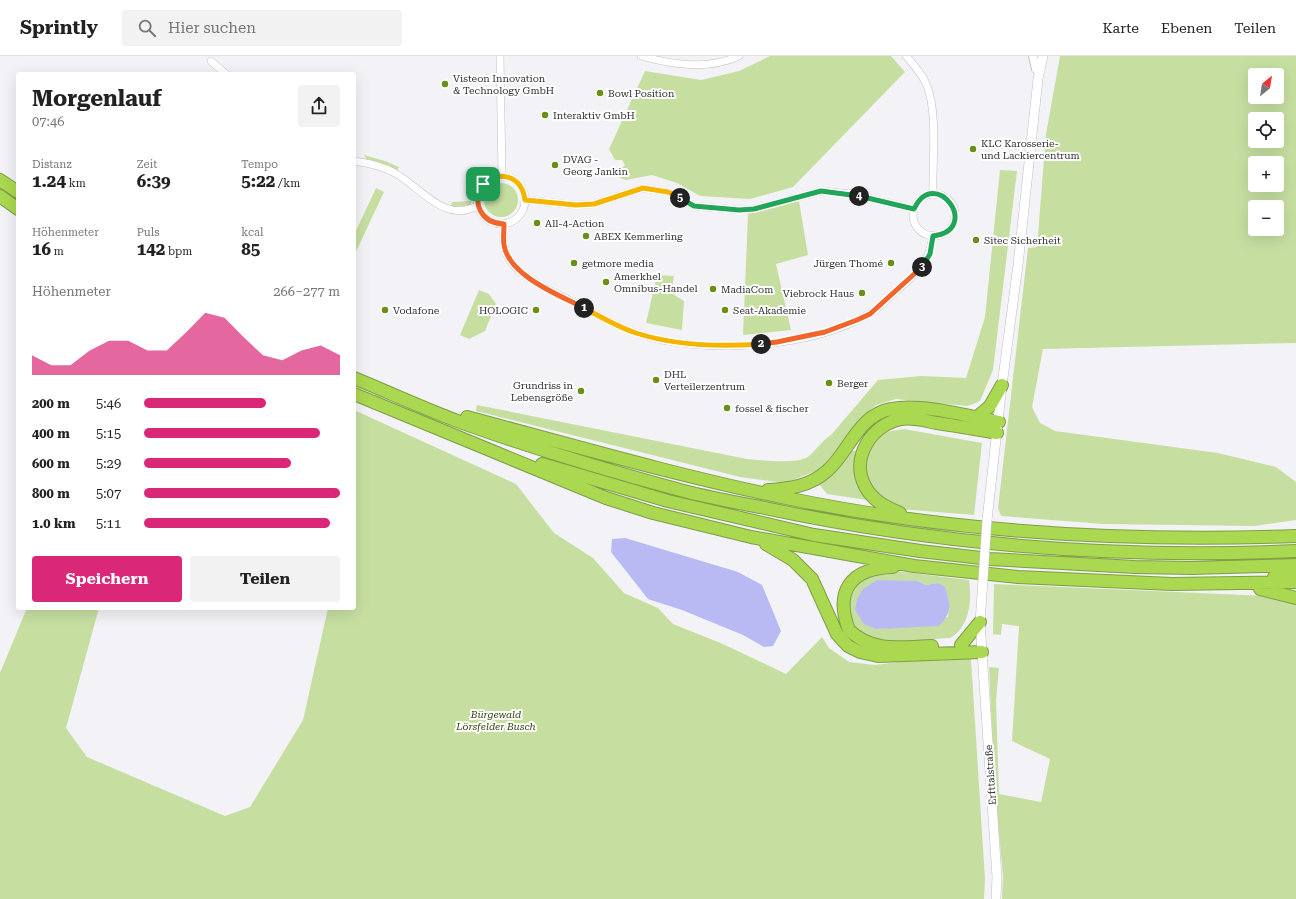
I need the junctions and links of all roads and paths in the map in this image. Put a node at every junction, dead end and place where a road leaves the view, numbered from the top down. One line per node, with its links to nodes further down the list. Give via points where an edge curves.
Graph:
1 (500, 56): 13 (street)
2 (641, 56): 3 (street, via 681,65 713,64)
3 (739, 56)
4 (906, 56): 16 (street, via 928,87 933,112)
5 (1033, 56): 9 (street)
6 (1037, 56): 9 (main road)
7 (1043, 56): 11 (main road)
8 (211, 61): 10 (street)
9 (1036, 69): 11 (main road)
10 (224, 72)
11 (1038, 79): 25 (main road, Erfttalstraße)
12 (356, 161): 19 (street, via 377,164 396,174 444,209 461,212)
13 (502, 176): 18 (street, via 510,177 521,186); 19 (street, via 495,176 483,184 479,190)
14 (0, 180): 15 (highway)
15 (16, 191)
16 (933, 194): 21 (street, via 921,199); 23 (street, via 951,202 955,215 954,222 946,232)
17 (0, 196): 20 (highway)
18 (525, 200): 21 (street, via 576,205 594,204 643,188 668,192 694,206 739,210 754,209 821,191 851,194); 22 (street, via 521,213 511,222)
19 (478, 205): 22 (street, via 484,217)
20 (16, 208)
21 (914, 209): 23 (street, via 917,227)
22 (504, 224): 23 (street, via 504,246 509,259 517,269 536,283 637,333 668,341 700,345 777,342 825,332 870,314 922,269 930,254)
23 (933, 236)
24 (356, 379): 27 (highway)
25 (1002, 385): 28 (highway, via 990,406); 29 (main road, Erfttalstraße)
26 (356, 395): 30 (highway)
27 (410, 401): 31 (highway, via 704,480); 37 (highway, via 468,425 565,457 682,490 818,520 894,532 1114,552)
28 (976, 418): 29 (highway); 31 (highway, via 905,406 889,409 868,420 834,463 818,478 792,488)
29 (998, 428): 32 (highway, via 909,419 888,423 874,433 860,459 864,485 880,504); 44 (main road, Erfttalstraße, bridge, via 987,520)
30 (464, 438): 35 (highway, via 606,498 653,513); 38 (highway, via 564,471 668,501 814,535 920,551 998,559 1135,567)
31 (756, 491): 32 (highway)
32 (918, 520): 36 (highway, via 1088,536)
33 (1296, 529): 36 (highway)
34 (1296, 536): 36 (highway)
35 (751, 537): 39 (highway); 46 (highway, via 780,551 800,565 812,579 837,634 848,646 860,652 878,656)
36 (1265, 537)
37 (1296, 551)
38 (1296, 565)
39 (914, 566): 42 (highway, via 1018,577 1125,583); 45 (highway, via 882,567 856,577 845,592 842,605 849,630 867,644 882,647)
40 (1296, 573): 42 (highway)
41 (1296, 582): 42 (highway)
42 (1220, 584): 43 (highway, via 1269,590)
43 (1296, 598)
44 (980, 622): 45 (highway); 46 (main road, Erfttalstraße)
45 (961, 645): 46 (highway)
46 (981, 648): 47 (main road, Erfttalstraße, via 997,877)
47 (996, 899)

